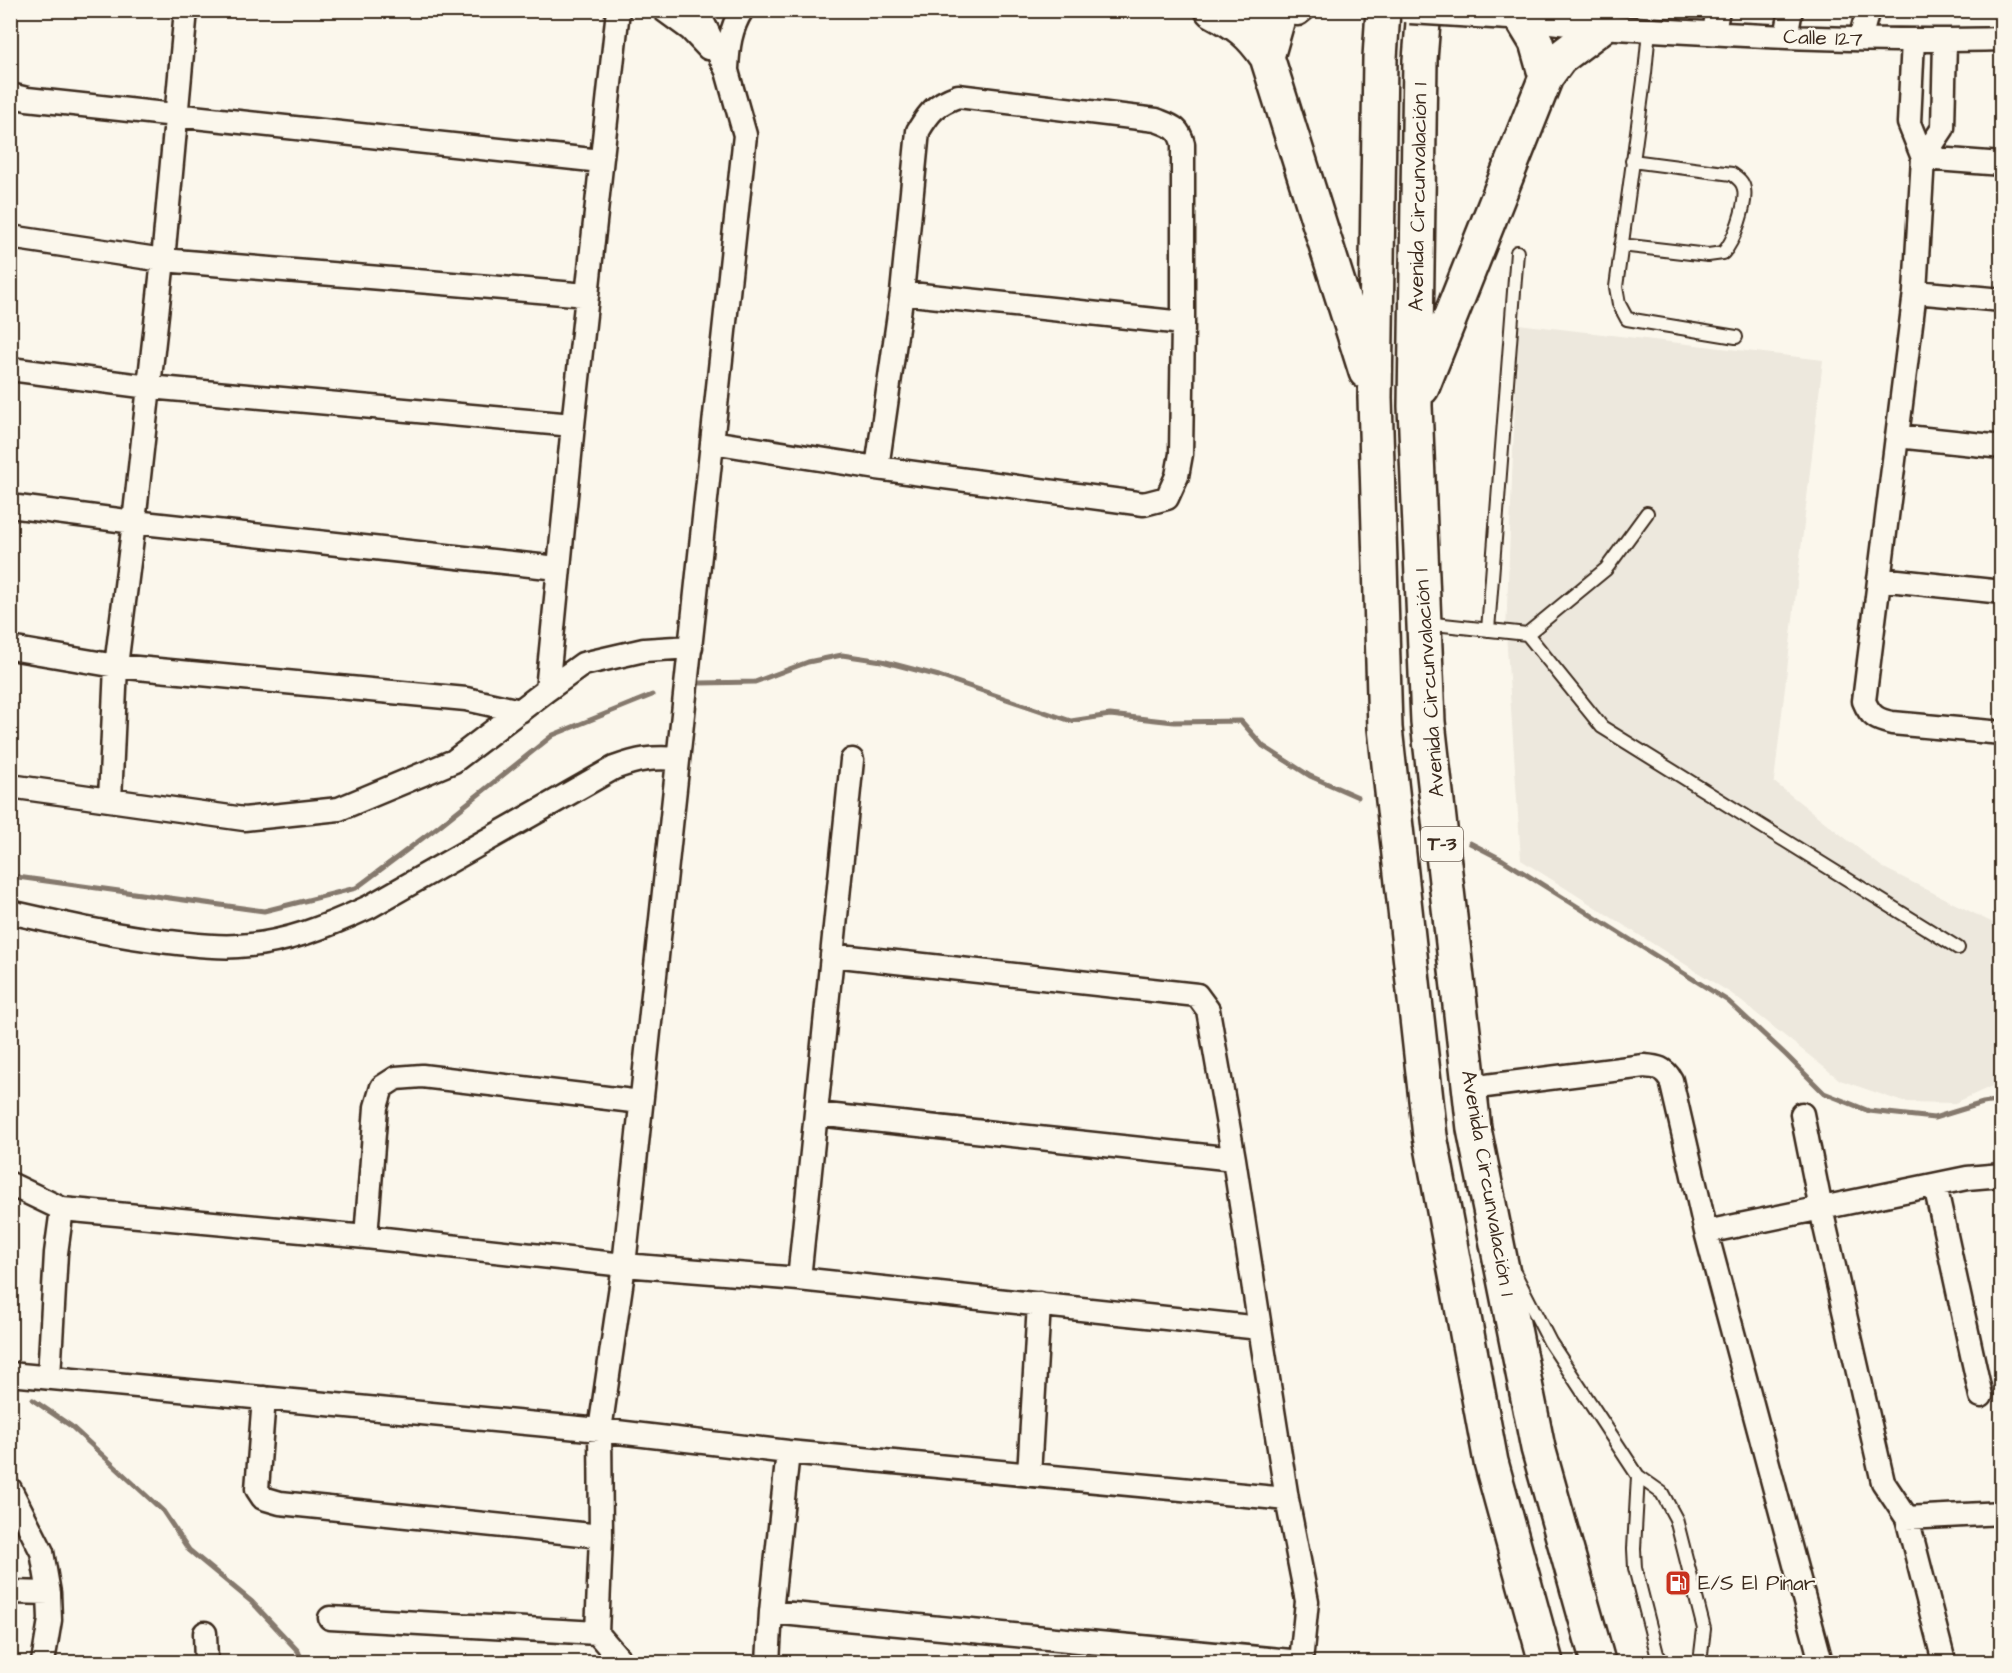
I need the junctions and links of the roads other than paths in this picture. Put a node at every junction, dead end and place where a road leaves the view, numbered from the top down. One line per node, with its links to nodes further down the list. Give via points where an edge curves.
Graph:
1 (186, 10): 27 (street)
2 (618, 10): 29 (street)
3 (664, 10): 24 (street, via 690,29)
4 (697, 10): 24 (street)
5 (742, 10): 24 (street, via 730,35)
6 (1212, 10): 23 (main road, via 1238,24)
7 (1236, 10): 13 (street)
8 (1383, 10): 44 (main road, Avenida Circunvalación 1 / T-3)
9 (1394, 10): 14 (street, Calle 127, bridge)
10 (1424, 10): 45 (main road, Avenida Circunvalación 1 / T-3)
11 (1791, 10): 18 (street)
12 (1868, 10): 19 (street)
13 (1286, 12): 23 (main road)
14 (1520, 16): 15 (street, Calle 127); 25 (main road, via 1536,42)
15 (1609, 19): 17 (street, Calle 127); 25 (main road, via 1560,58)
16 (1716, 21): 17 (street, Calle 127); 18 (street, Calle 127)
17 (1649, 30): 30 (lane)
18 (1786, 37): 19 (street, Calle 127)
19 (1860, 39): 21 (street, Calle 127)
20 (2001, 39): 22 (street, Calle 127)
21 (1913, 40): 22 (street, Calle 127); 28 (street, via 1909,123)
22 (1945, 41): 28 (street, via 1943,128)
23 (1267, 57): 44 (main road)
24 (727, 71): 48 (street, via 745,135)
25 (1546, 77): 45 (main road)
26 (10, 95): 27 (street)
27 (176, 116): 29 (street); 35 (street)
28 (1923, 158): 31 (street); 36 (street)
29 (601, 161): 38 (street)
30 (1632, 161): 33 (lane); 33 (lane, via 1732,174 1745,192 1736,234 1723,253 1708,255)
31 (2001, 164)
32 (10, 237): 35 (street)
33 (1621, 245): 41 (lane, via 1616,287 1627,319)
34 (1517, 252): 58 (lane)
35 (163, 260): 38 (street); 43 (street)
36 (1915, 292): 39 (street); 47 (street)
37 (902, 293): 40 (street); 40 (street, via 918,131 931,111 958,96 1156,120 1180,134); 50 (street)
38 (587, 295): 46 (street)
39 (2001, 300)
40 (1184, 323): 50 (street, via 1181,454 1167,498 1144,504)
41 (1736, 337)
42 (10, 369): 43 (street)
43 (149, 387): 46 (street); 53 (street)
44 (1375, 398): 114 (main road, Avenida Circunvalación 1 / T-3, via 1385,728 1430,1136 1491,1462)
45 (1415, 406): 57 (main road, Avenida Circunvalación 1 / T-3)
46 (573, 425): 54 (street)
47 (1897, 436): 49 (street); 55 (street)
48 (712, 442): 50 (street); 60 (street)
49 (2001, 447)
50 (878, 468)
51 (10, 506): 53 (street)
52 (1647, 513): 59 (lane, via 1606,569)
53 (134, 522): 54 (street); 62 (street)
54 (558, 568): 63 (street)
55 (1879, 579): 56 (street); 65 (street, via 1864,701 1868,711 1878,720 1892,723)
56 (2001, 592)
57 (1424, 623): 58 (lane); 73 (main road, Avenida Circunvalación 1 / T-3, via 1428,722)
58 (1488, 630): 59 (lane)
59 (1527, 634): 71 (lane, via 1602,727)
60 (691, 647): 63 (street, via 644,650 583,664); 66 (street)
61 (10, 648): 62 (street)
62 (116, 666): 64 (street, via 466,699); 69 (street)
63 (547, 690): 64 (street)
64 (520, 711): 69 (street, via 454,761 339,809 244,819)
65 (2001, 733)
66 (678, 759): 70 (street, via 638,759 614,768 369,908 290,937 238,946 202,946 123,936); 74 (street)
67 (852, 760): 72 (street)
68 (10, 786): 69 (street)
69 (110, 800)
70 (10, 912)
71 (1958, 948)
72 (832, 955): 75 (street); 77 (street, via 1197,995 1208,1010)
73 (1470, 1088): 83 (street, via 1644,1066 1666,1072); 84 (main road, Avenida Circunvalación 1 / T-3)
74 (641, 1102): 85 (street, via 422,1076 396,1078 382,1087 376,1107); 86 (street)
75 (817, 1114): 77 (street); 87 (street)
76 (1803, 1114): 82 (street)
77 (1234, 1159): 89 (street)
78 (2001, 1175): 80 (street)
79 (10, 1184): 81 (street)
80 (1935, 1185): 82 (street); 92 (street)
81 (62, 1209): 85 (street); 91 (street)
82 (1821, 1209): 83 (street); 101 (street, via 1882,1482)
83 (1706, 1232): 118 (street)
84 (1495, 1235): 97 (lane, via 1550,1342); 115 (main road, Avenida Circunvalación 1 / T-3, via 1538,1448)
85 (366, 1237): 86 (street)
86 (624, 1265): 87 (street); 94 (street)
87 (799, 1279): 88 (street)
88 (1040, 1304): 89 (street); 96 (street)
89 (1260, 1328): 99 (street)
90 (10, 1374): 91 (street)
91 (49, 1377): 93 (street)
92 (1981, 1396)
93 (264, 1398): 94 (street); 102 (street, via 256,1489 263,1498)
94 (600, 1430): 95 (street); 102 (street)
95 (788, 1452): 96 (street); 105 (street)
96 (1029, 1475): 99 (street)
97 (1638, 1476): 116 (lane, via 1635,1568 1657,1654); 117 (lane, via 1662,1493 1676,1519 1704,1629)
98 (10, 1489): 104 (street, via 42,1552)
99 (1287, 1499): 113 (street, via 1307,1601)
100 (2001, 1513): 101 (street)
101 (1907, 1518): 119 (street)
102 (601, 1536): 108 (street)
103 (10, 1592): 104 (street)
104 (49, 1593): 109 (street, via 50,1620)
105 (771, 1612): 112 (street); 113 (street)
106 (330, 1618): 108 (street)
107 (205, 1633): 110 (street)
108 (597, 1633): 111 (street)
109 (43, 1662)
110 (206, 1662)
111 (622, 1662)
112 (768, 1662)
113 (1300, 1662)
114 (1546, 1662)
115 (1598, 1662)
116 (1663, 1662)
117 (1700, 1662)
118 (1821, 1662)
119 (1944, 1662)

